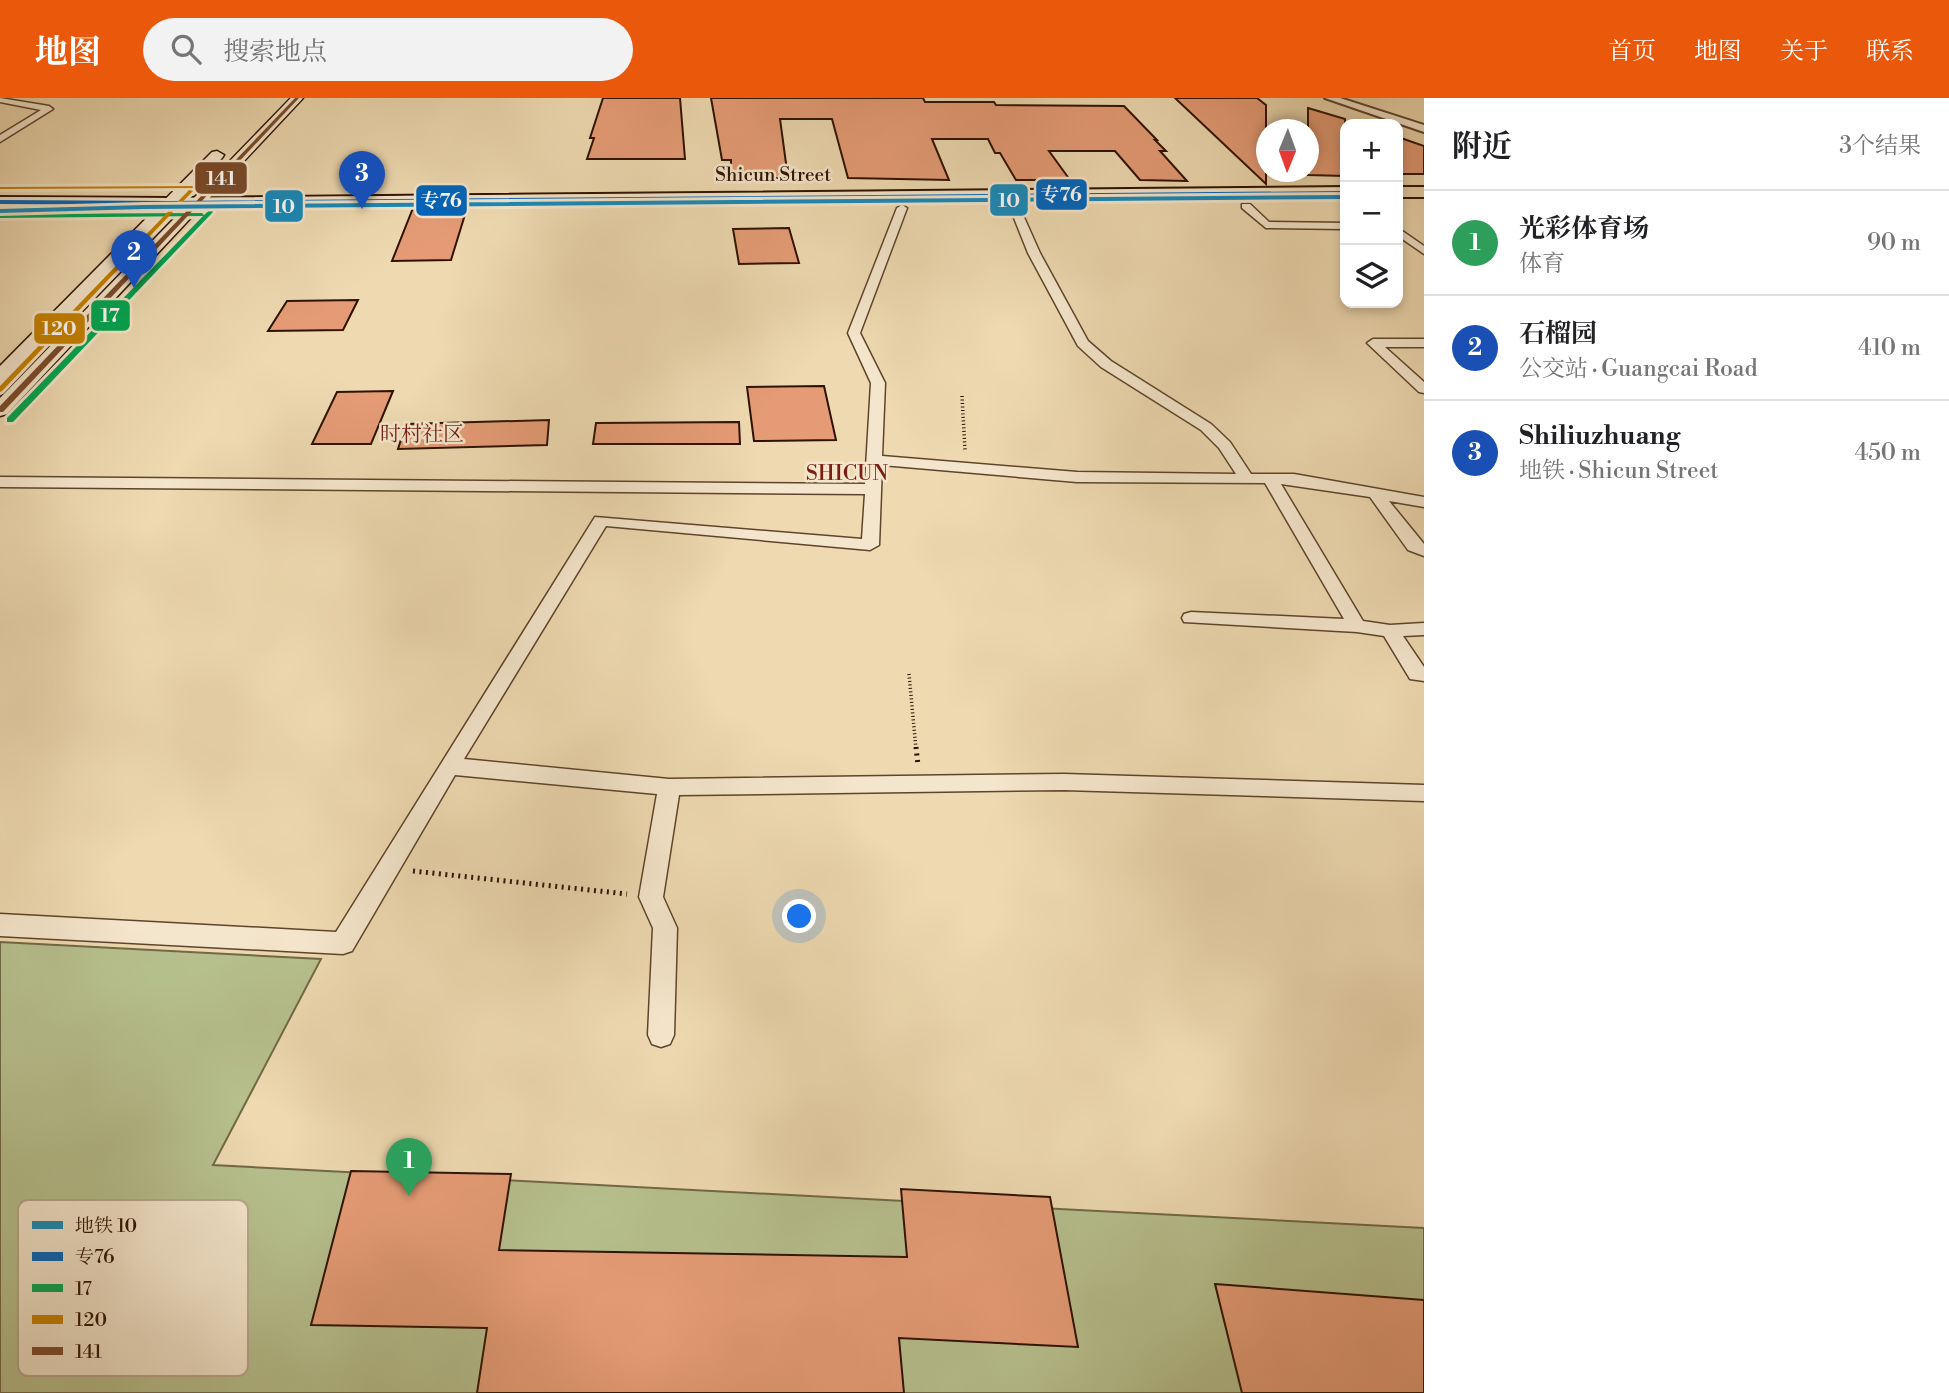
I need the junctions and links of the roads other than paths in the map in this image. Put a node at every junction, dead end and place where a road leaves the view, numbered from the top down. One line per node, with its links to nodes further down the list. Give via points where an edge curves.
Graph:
1 (297, 98): 19 (main road)
2 (1314, 98): 5 (street)
3 (1330, 98): 7 (street)
4 (0, 100): 9 (street, via 49,109)
5 (1376, 119)
6 (1403, 129): 8 (street)
7 (1424, 129)
8 (1424, 135)
9 (0, 139)
10 (226, 146): 20 (main road)
11 (1340, 192): 19 (main road, Shicun Street)
12 (1403, 192): 13 (main road)
13 (1424, 192)
14 (0, 202): 20 (main road)
15 (1403, 205): 16 (main road)
16 (1424, 205)
17 (1246, 206): 18 (main road, Shicun Street); 22 (main road, Shicun Street); 24 (street, via 1266,225)
18 (1340, 206)
19 (196, 207): 20 (main road, Shicun Street); 21 (main road, Shicun Street); 30 (main road)
20 (165, 208): 23 (main road); 28 (main road)
21 (902, 208): 22 (main road, Shicun Street); 31 (street, via 853,333 878,383)
22 (1015, 208): 32 (street, via 1083,343 1106,364 1206,427 1225,445)
23 (0, 211)
24 (1340, 226)
25 (1403, 235): 26 (street)
26 (1424, 251)
27 (1424, 343): 29 (street, via 1373,343)
28 (0, 377)
29 (1424, 389)
30 (0, 410)
31 (874, 460): 32 (street, via 1077,477); 35 (street)
32 (1247, 479): 33 (street)
33 (1270, 479): 36 (street); 40 (street)
34 (0, 482): 35 (street)
35 (873, 489): 44 (street, via 870,545 601,521)
36 (1375, 494): 37 (street); 38 (street, via 1414,546)
37 (1424, 502)
38 (1424, 551)
39 (1191, 618): 40 (street)
40 (1357, 626): 42 (street)
41 (1424, 629): 42 (street)
42 (1390, 631): 43 (street, via 1417,674)
43 (1424, 674)
44 (449, 766): 45 (street); 47 (street, via 343,943)
45 (669, 787): 46 (street, via 1064,782); 48 (street, via 652,897 666,928)
46 (1424, 793)
47 (0, 925)
48 (661, 1035)

